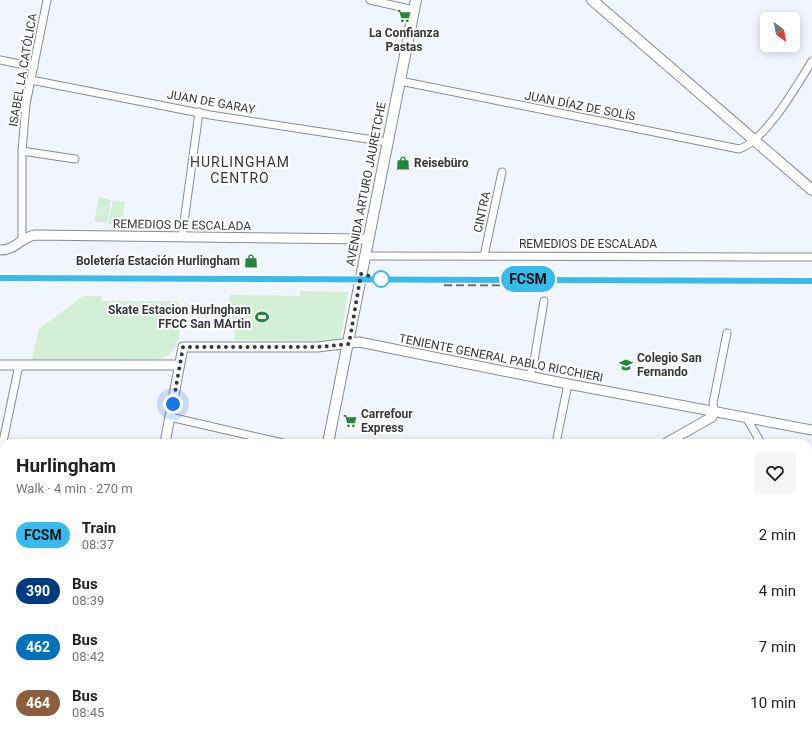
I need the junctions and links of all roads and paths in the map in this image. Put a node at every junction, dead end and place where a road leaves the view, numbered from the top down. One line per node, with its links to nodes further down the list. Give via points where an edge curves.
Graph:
1 (47, 0): 7 (street, ISABEL LA CATÓLICA)
2 (370, 0): 4 (street)
3 (592, 0): 11 (main road)
4 (415, 5): 9 (main road, AVENIDA ARTURO JAURETCHE)
5 (0, 60): 7 (street)
6 (812, 61): 11 (street, via 779,112)
7 (34, 67): 8 (street, ISABEL LA CATÓLICA)
8 (31, 80): 10 (street, JUAN DE GARAY); 13 (street, ISABEL LA CATÓLICA)
9 (400, 81): 11 (street, JUAN DÍAZ DE SOLÍS, via 739,149); 12 (main road, AVENIDA ARTURO JAURETCHE)
10 (199, 112): 12 (street, JUAN DE GARAY); 17 (street)
11 (755, 140): 16 (main road)
12 (388, 142): 18 (main road, AVENIDA ARTURO JAURETCHE)
13 (22, 150): 14 (street); 19 (street, ISABEL LA CATÓLICA)
14 (75, 159)
15 (502, 172): 22 (street, CINTRA)
16 (812, 190)
17 (182, 237): 18 (street, REMEDIOS DE ESCALADA); 19 (street, REMEDIOS DE ESCALADA, via 35,235)
18 (368, 238): 21 (main road, AVENIDA ARTURO JAURETCHE)
19 (22, 239): 20 (street, REMEDIOS DE ESCALADA, via 13,248)
20 (0, 250)
21 (365, 256): 22 (street, REMEDIOS DE ESCALADA); 26 (main road, AVENIDA ARTURO JAURETCHE)
22 (484, 256): 23 (street, REMEDIOS DE ESCALADA)
23 (812, 257)
24 (544, 301): 30 (street, via 533,368)
25 (727, 333): 32 (street, via 713,403)
26 (349, 344): 29 (street, TENIENTE GENERAL PABLO RICCHIERI, via 318,347 183,347); 30 (street, TENIENTE GENERAL PABLO RICCHIERI, via 359,342); 39 (main road, AVENIDA ARTURO JAURETCHE)
27 (0, 365): 28 (street)
28 (19, 365): 29 (street); 36 (street)
29 (179, 365): 33 (street)
30 (529, 376): 31 (street, TENIENTE GENERAL PABLO RICCHIERI)
31 (568, 384): 32 (street, TENIENTE GENERAL PABLO RICCHIERI); 40 (street)
32 (714, 412): 34 (street, TENIENTE GENERAL PABLO RICCHIERI); 41 (street, via 712,417)
33 (170, 417): 37 (street); 38 (street)
34 (746, 417): 35 (street, TENIENTE GENERAL PABLO RICCHIERI); 42 (street)
35 (812, 430)
36 (4, 439)
37 (166, 439)
38 (266, 439)
39 (329, 439)
40 (557, 439)
41 (673, 439)
42 (759, 439)

